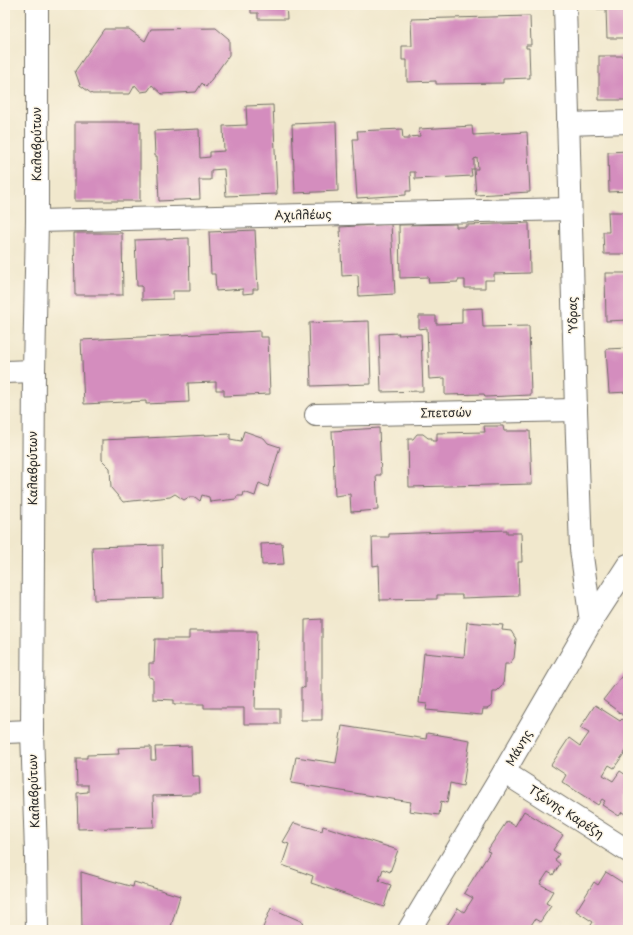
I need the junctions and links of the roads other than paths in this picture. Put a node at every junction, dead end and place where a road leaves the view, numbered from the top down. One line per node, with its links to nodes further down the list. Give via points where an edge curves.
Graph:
1 (37, 5): 6 (street, Καλαβρύτων)
2 (565, 5): 4 (street, Ύδρας)
3 (628, 122): 4 (street)
4 (568, 124): 5 (street, Ύδρας)
5 (570, 209): 6 (street, Αχιλλέως); 9 (street, Ύδρας)
6 (37, 221): 7 (street, Καλαβρύτων)
7 (34, 371): 8 (street); 13 (street, Καλαβρύτων)
8 (5, 372)
9 (576, 410): 10 (street, Σπετσών); 12 (street, Ύδρας, via 581,549)
10 (316, 415)
11 (628, 565): 12 (street, Μάνης)
12 (591, 622): 15 (street, Μάνης)
13 (32, 731): 14 (street); 17 (street, Καλαβρύτων)
14 (5, 732)
15 (504, 772): 16 (street, Τζένης Καρέζη); 18 (street, Μάνης)
16 (628, 851)
17 (37, 930)
18 (409, 930)

